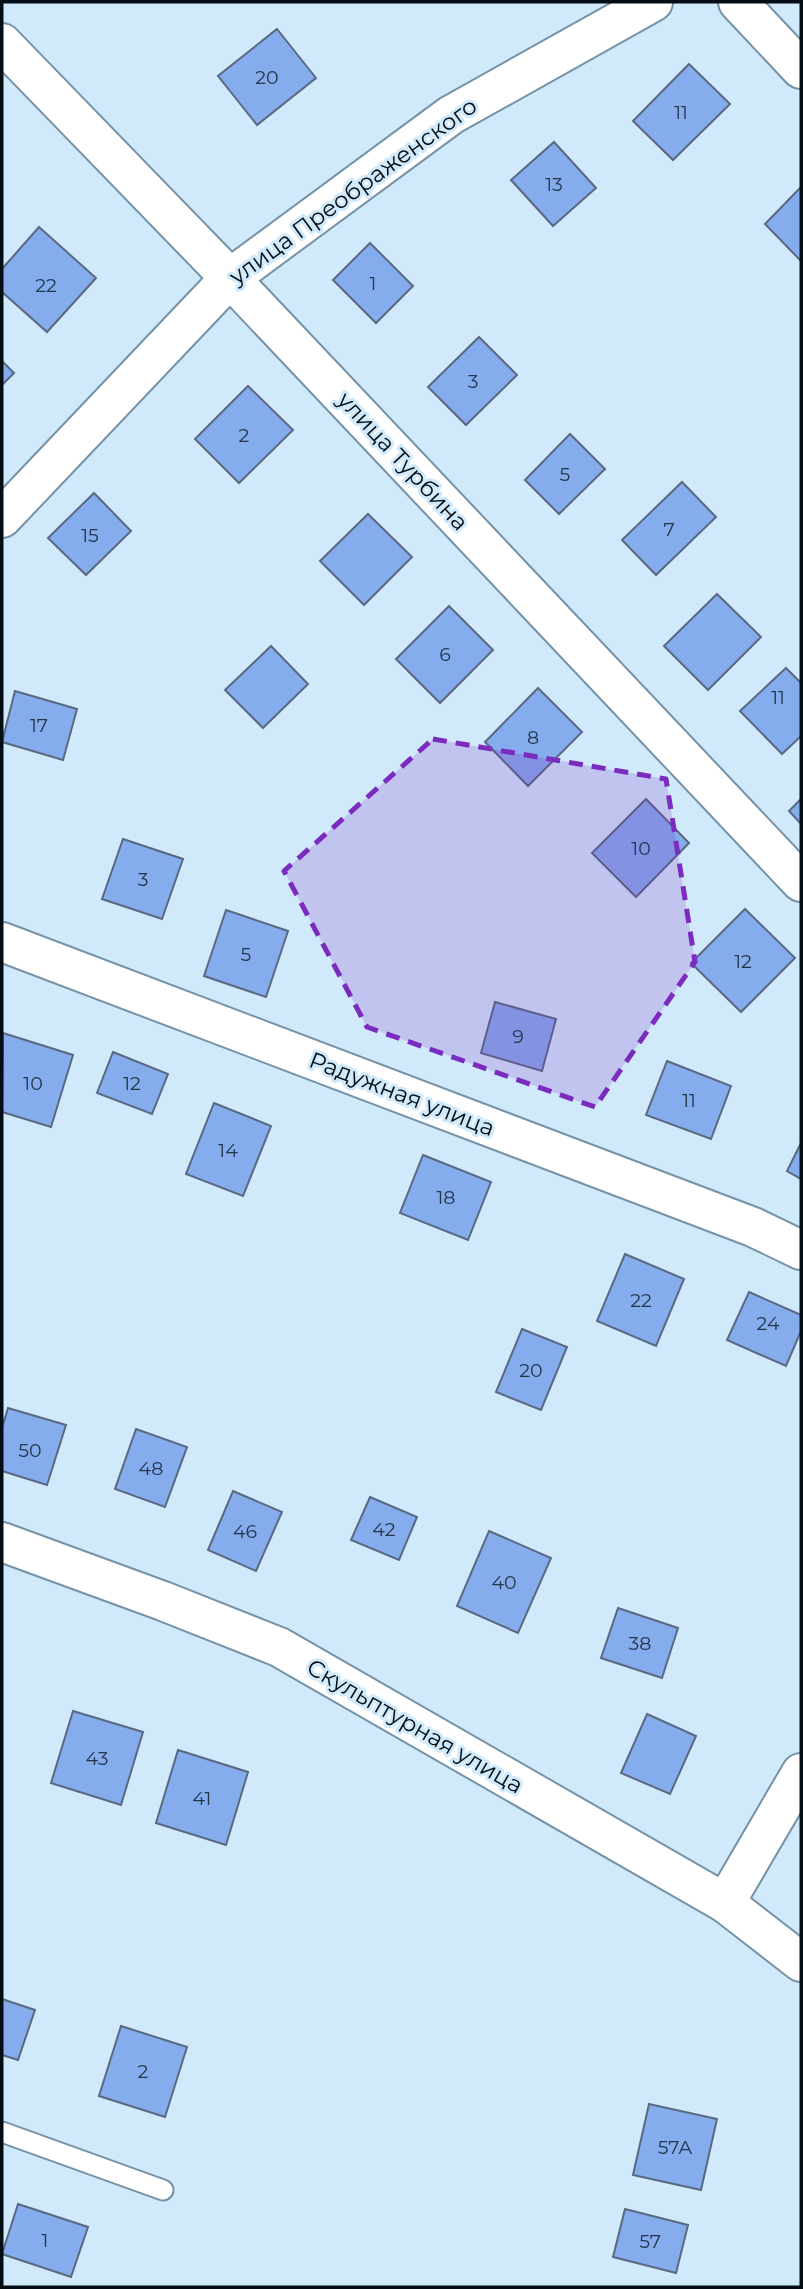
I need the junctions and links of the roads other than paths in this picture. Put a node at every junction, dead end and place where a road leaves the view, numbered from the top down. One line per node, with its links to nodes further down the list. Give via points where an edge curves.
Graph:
1 (653, 2): 5 (street, улица Преображенского, via 451,115)
2 (738, 2): 4 (street)
3 (2, 43): 5 (street, улица Турбина)
4 (801, 69)
5 (230, 278): 6 (street, улица Преображенского); 7 (street, улица Турбина)
6 (2, 518)
7 (801, 882)
8 (2, 942): 9 (street, Радужная улица, via 753,1227)
9 (801, 1250)
10 (2, 1542): 12 (street, Скульптурная улица, via 279,1647)
11 (801, 1773): 12 (street)
12 (725, 1903): 13 (street, Скульптурная улица)
13 (801, 1962)
14 (2, 2132): 15 (lane)
15 (163, 2190)

